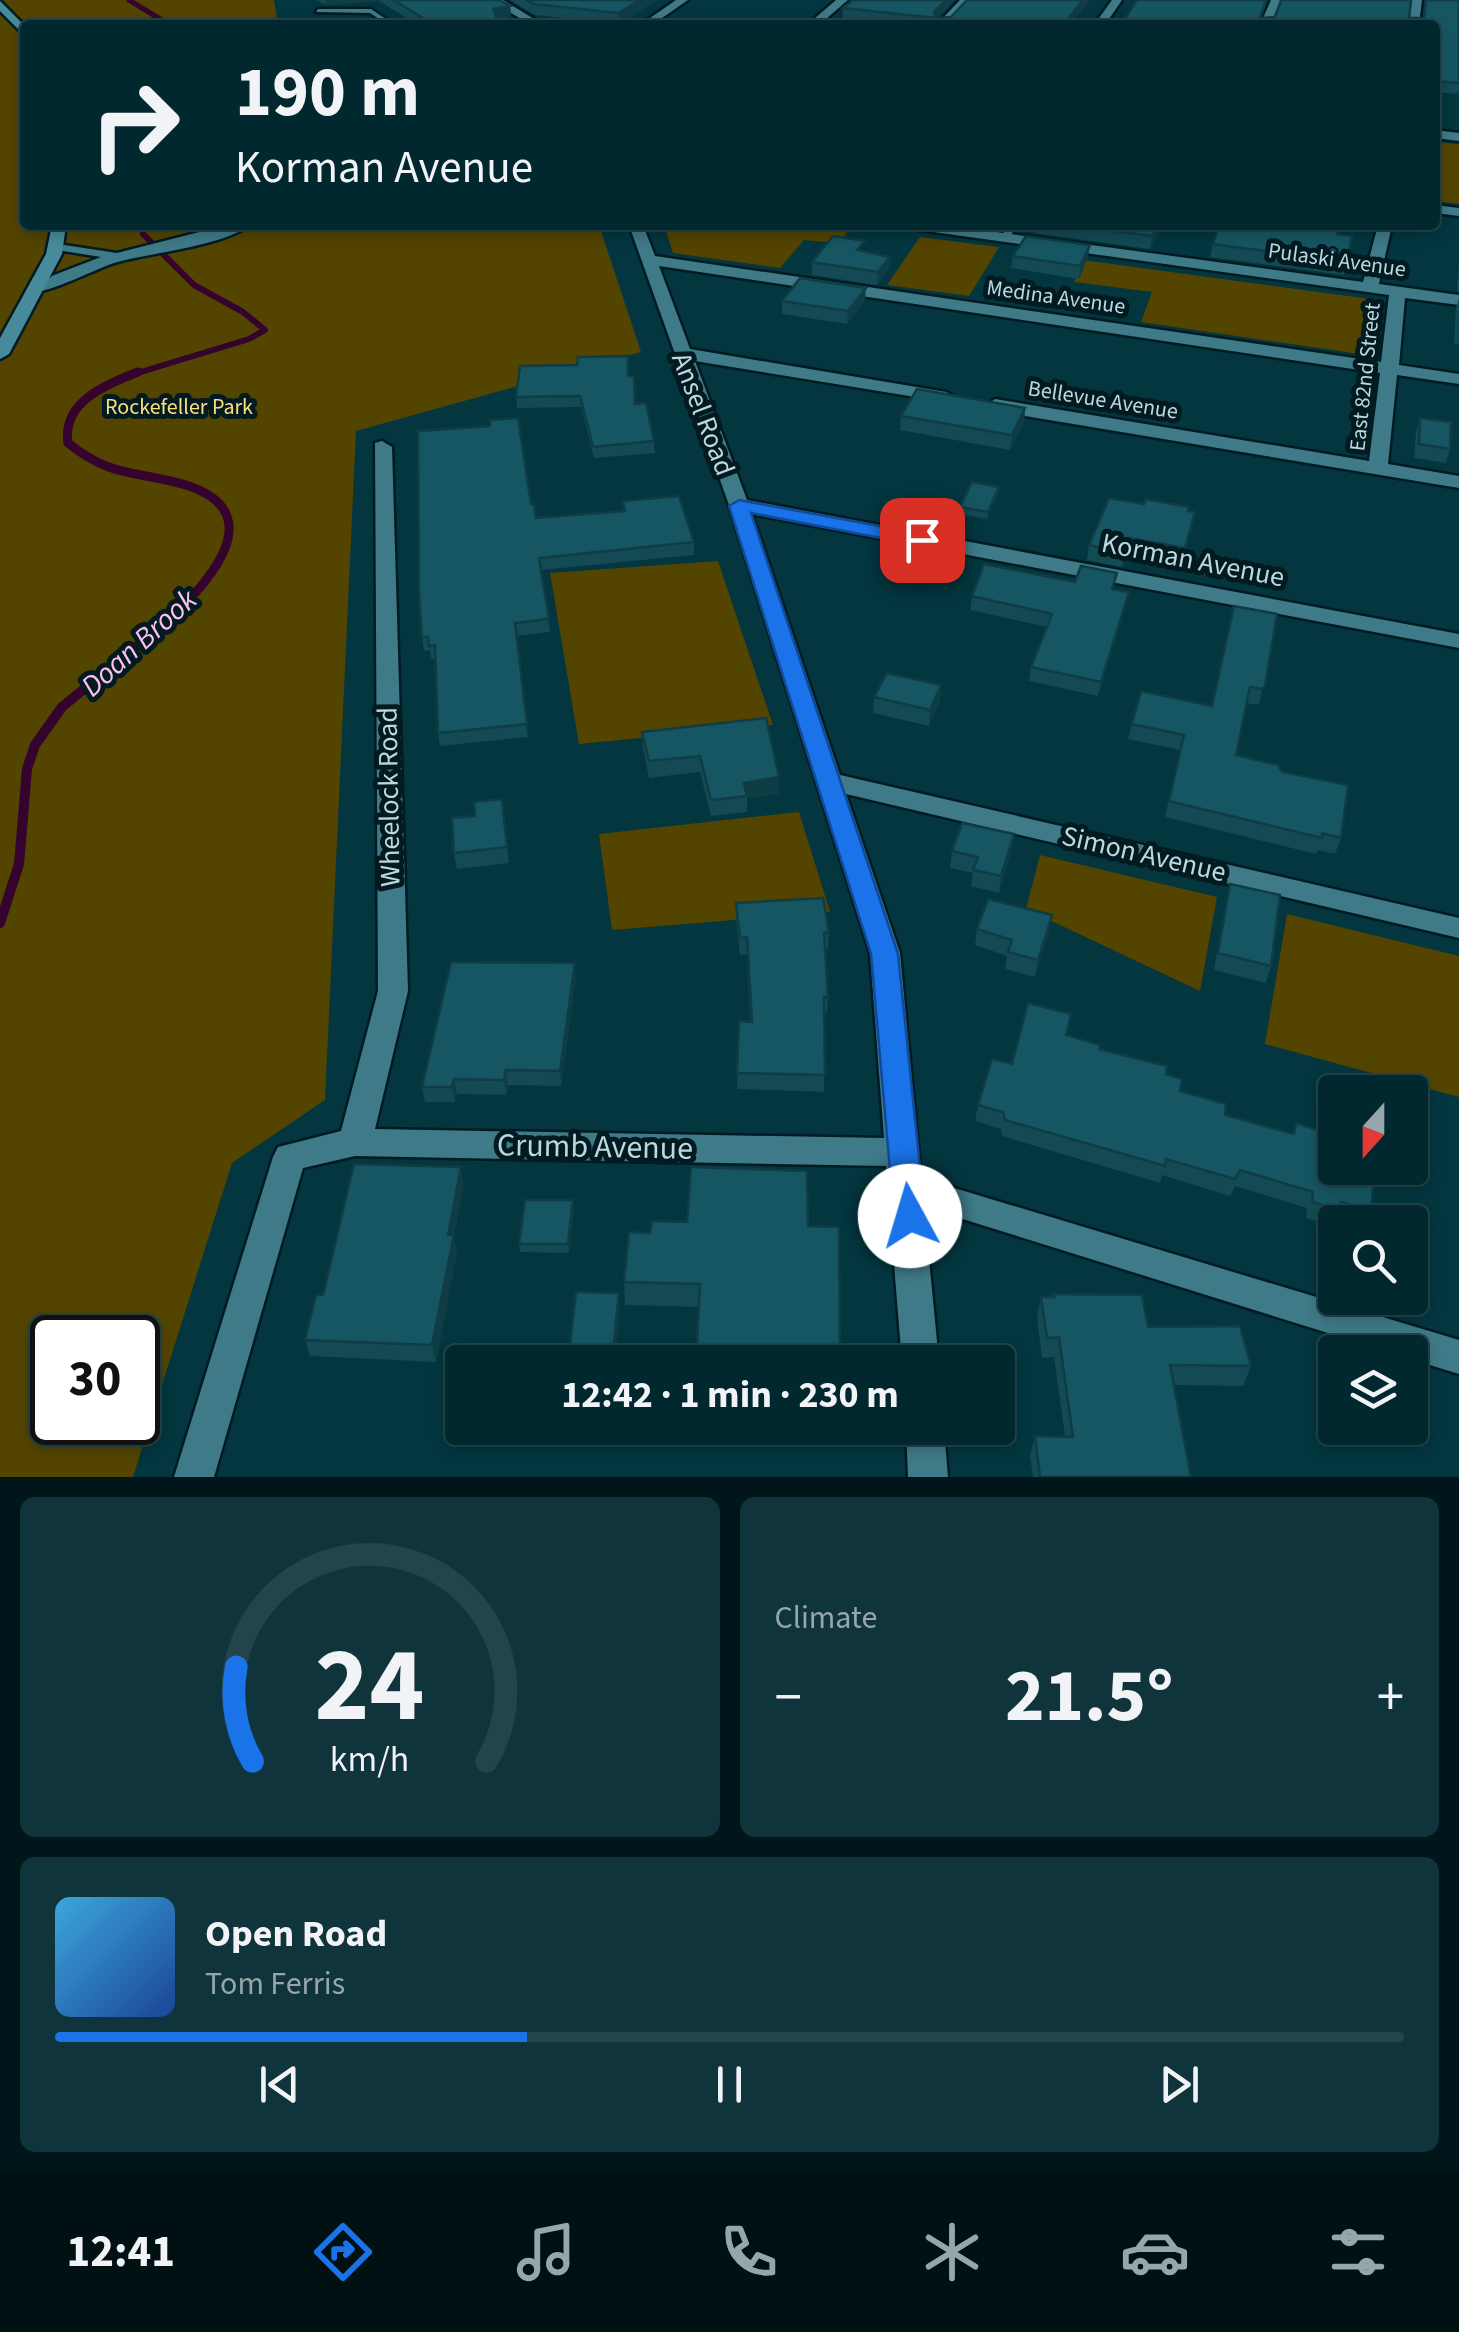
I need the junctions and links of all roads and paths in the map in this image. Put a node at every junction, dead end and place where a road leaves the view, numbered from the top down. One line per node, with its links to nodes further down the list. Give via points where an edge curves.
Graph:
1 (494, 0): 10 (street)
2 (683, 0): 11 (street)
3 (843, 0): 12 (street)
4 (966, 0): 13 (street)
5 (310, 3): 7 (lane)
6 (0, 4): 14 (main road)
7 (318, 12): 8 (lane); 9 (lane, via 372,11)
8 (319, 20)
9 (385, 20)
10 (530, 20)
11 (653, 20)
12 (818, 20)
13 (946, 20)
14 (20, 27)
15 (58, 230): 20 (main road)
16 (226, 230): 21 (street)
17 (637, 230): 22 (street, Ansel Road)
18 (1384, 230): 23 (street, East 82nd Street)
19 (1009, 231): 23 (street, Pulaski Avenue)
20 (56, 246): 21 (street); 24 (main road)
21 (118, 255): 24 (street)
22 (646, 260): 27 (street, Ansel Road); 29 (street, Medina Avenue)
23 (1370, 288): 25 (street, Pulaski Avenue)
24 (35, 291): 28 (main road)
25 (1398, 291): 26 (street, Pulaski Avenue); 29 (street, East 82nd Street)
26 (1459, 300)
27 (680, 353): 32 (street, Bellevue Avenue); 34 (street, Ansel Road)
28 (0, 354)
29 (1388, 368): 30 (street, Medina Avenue); 32 (street, East 82nd Street)
30 (1459, 378)
31 (382, 447): 38 (street, Wheelock Road, via 393,991)
32 (1378, 469): 33 (street, Bellevue Avenue)
33 (1459, 482)
34 (739, 506): 35 (street, Korman Avenue); 36 (street, Ansel Road)
35 (1459, 641)
36 (828, 781): 37 (street, Simon Avenue); 39 (street, Ansel Road, via 885,954)
37 (1459, 928)
38 (355, 1142): 39 (street, Crumb Avenue); 44 (street, Crumb Avenue, via 290,1157)
39 (902, 1152): 40 (street, Ansel Road)
40 (908, 1188): 41 (street, Ansel Road); 42 (street)
41 (919, 1345)
42 (1459, 1357)
43 (926, 1445): 45 (street)
44 (194, 1477)
45 (928, 1477)

